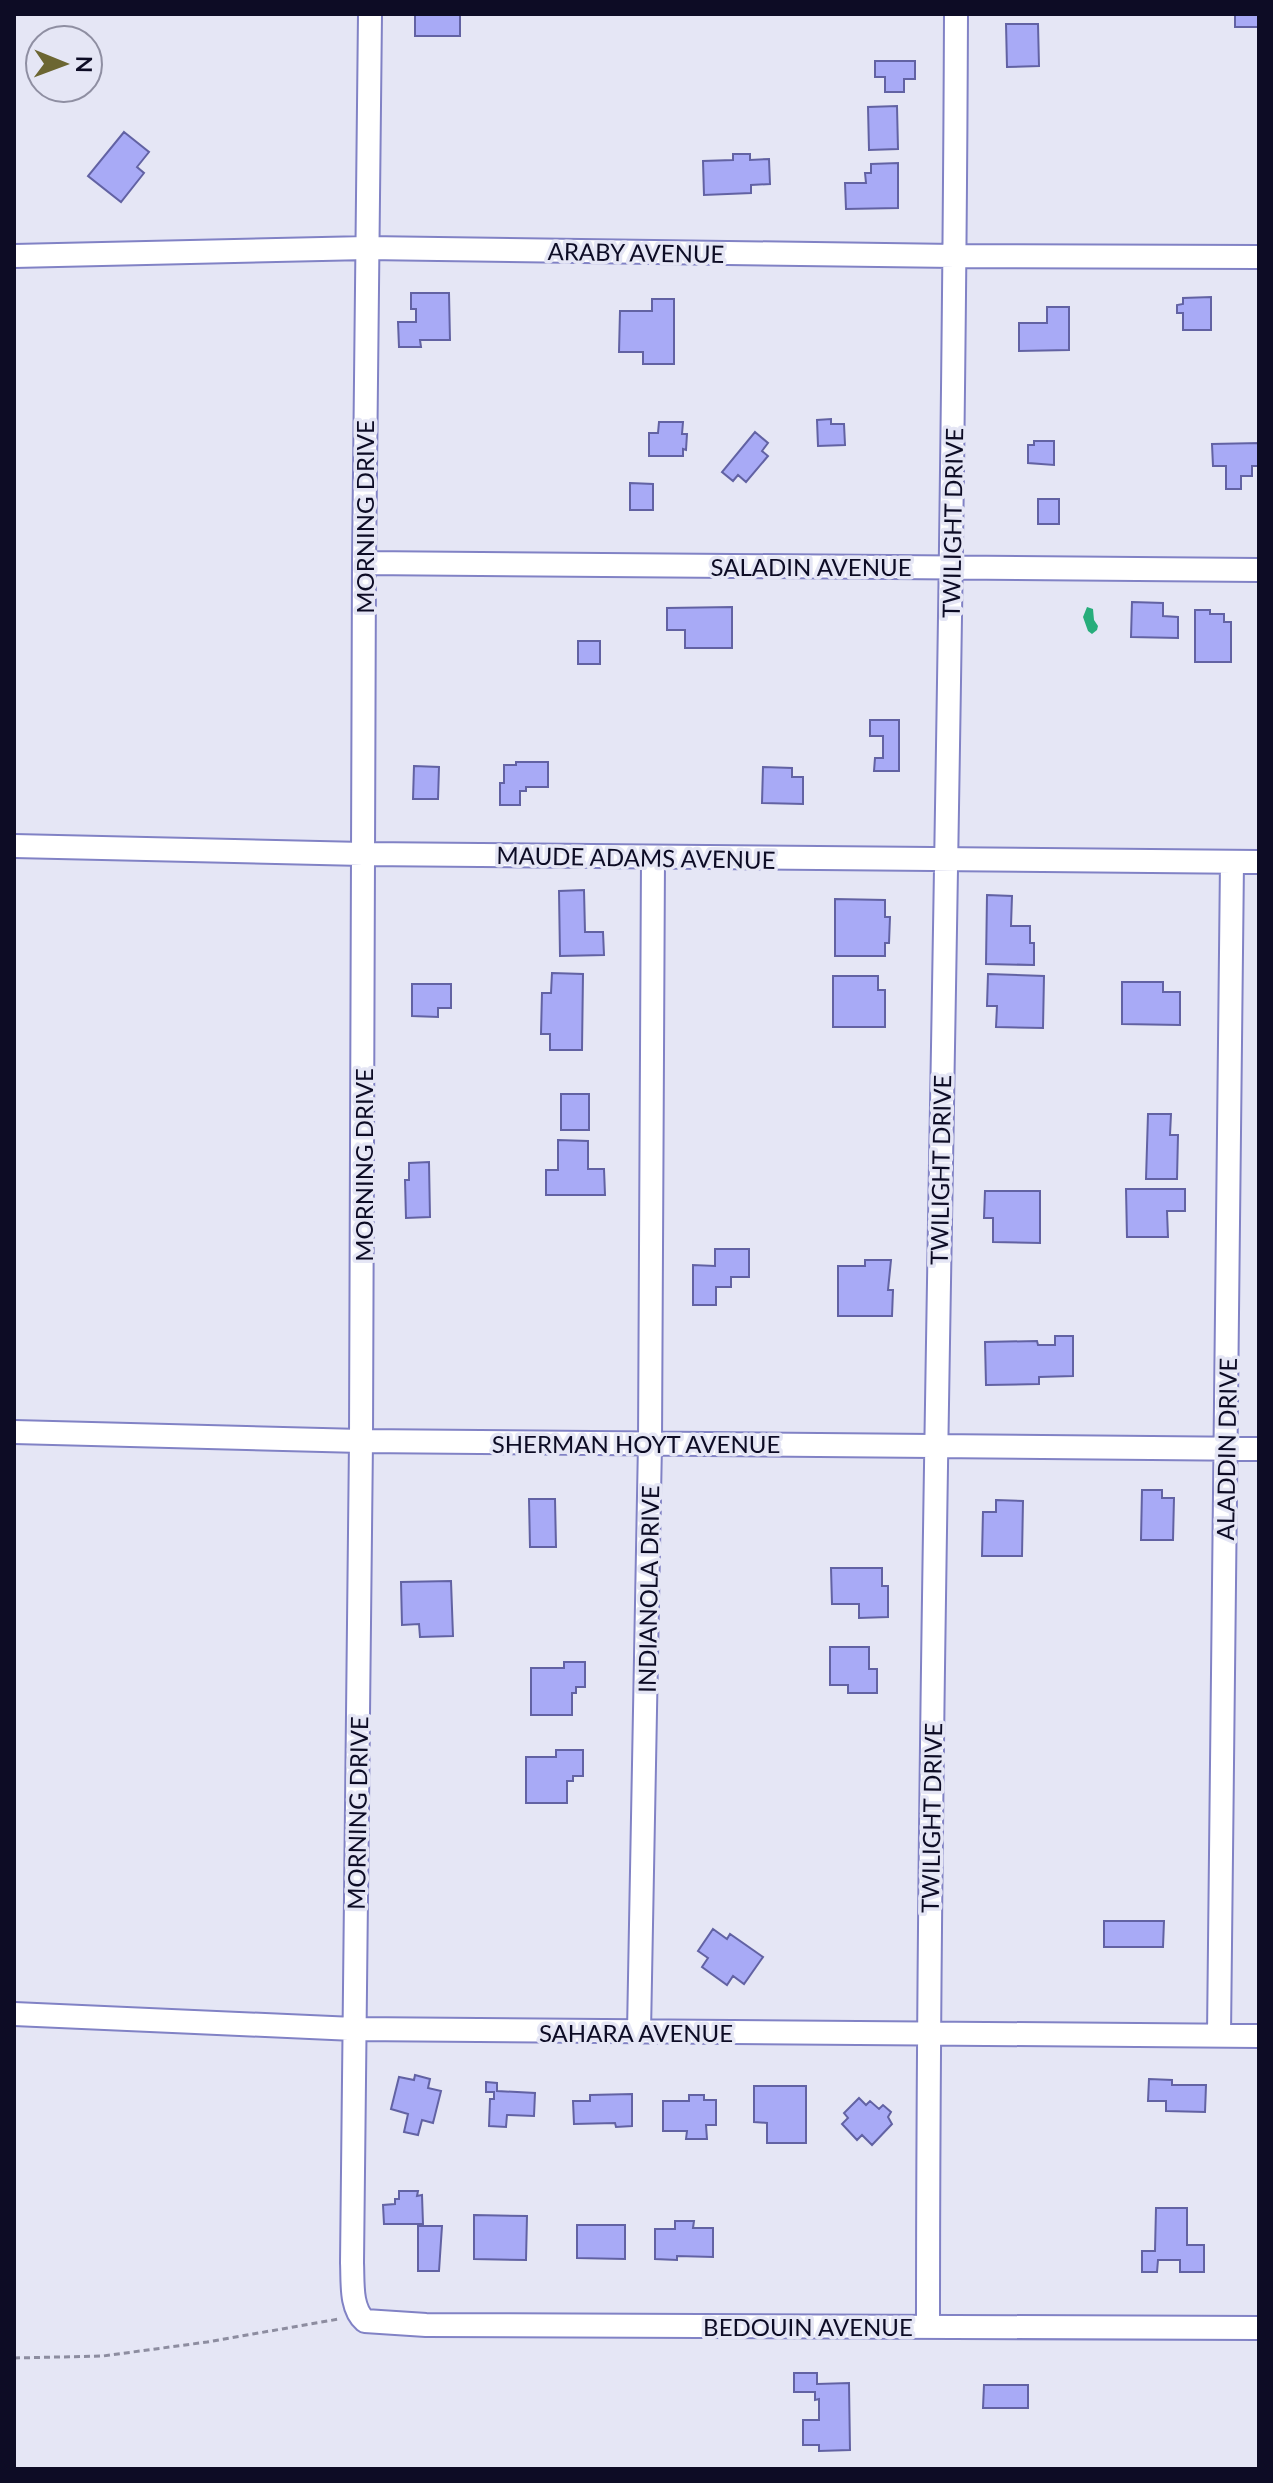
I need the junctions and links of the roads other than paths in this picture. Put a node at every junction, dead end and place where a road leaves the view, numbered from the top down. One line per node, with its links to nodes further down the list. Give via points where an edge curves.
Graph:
1 (370, 14): 3 (street, MORNING DRIVE)
2 (956, 14): 5 (street, TWILIGHT DRIVE)
3 (367, 248): 4 (street, ARABY AVENUE); 5 (street, ARABY AVENUE); 7 (street, MORNING DRIVE)
4 (14, 256)
5 (955, 256): 6 (street, ARABY AVENUE); 8 (street, TWILIGHT DRIVE)
6 (1259, 257)
7 (364, 563): 8 (street, SALADIN AVENUE); 11 (street, MORNING DRIVE)
8 (952, 568): 9 (street, SALADIN AVENUE); 13 (street, TWILIGHT DRIVE)
9 (1259, 570)
10 (14, 846): 11 (street, MAUDE ADAMS AVENUE)
11 (363, 854): 12 (street, MAUDE ADAMS AVENUE); 17 (street, MORNING DRIVE)
12 (653, 858): 13 (street, MAUDE ADAMS AVENUE); 18 (street, INDIANOLA DRIVE)
13 (944, 859): 14 (street, MAUDE ADAMS AVENUE); 19 (street, TWILIGHT DRIVE)
14 (1232, 862): 15 (street, MAUDE ADAMS AVENUE); 20 (street, ALADDIN DRIVE)
15 (1259, 862)
16 (14, 1432): 17 (street, SHERMAN HOYT AVENUE)
17 (361, 1441): 18 (street, SHERMAN HOYT AVENUE); 23 (street, MORNING DRIVE)
18 (650, 1443): 19 (street, SHERMAN HOYT AVENUE); 24 (street, INDIANOLA DRIVE)
19 (937, 1445): 20 (street, SHERMAN HOYT AVENUE); 25 (street, TWILIGHT DRIVE)
20 (1226, 1449): 21 (street, SHERMAN HOYT AVENUE); 26 (street, ALADDIN DRIVE)
21 (1259, 1449)
22 (14, 2014): 23 (street, SAHARA AVENUE)
23 (354, 2029): 24 (street, SAHARA AVENUE); 28 (street, MORNING DRIVE, via 352,2263)
24 (639, 2032): 25 (street, SAHARA AVENUE)
25 (928, 2033): 26 (street, SAHARA AVENUE); 29 (street, TWILIGHT DRIVE)
26 (1219, 2035): 27 (street, SAHARA AVENUE)
27 (1259, 2036)
28 (359, 2316): 29 (street, BEDOUIN AVENUE, via 365,2321 426,2325)
29 (928, 2327): 30 (street, BEDOUIN AVENUE)
30 (1259, 2328)

